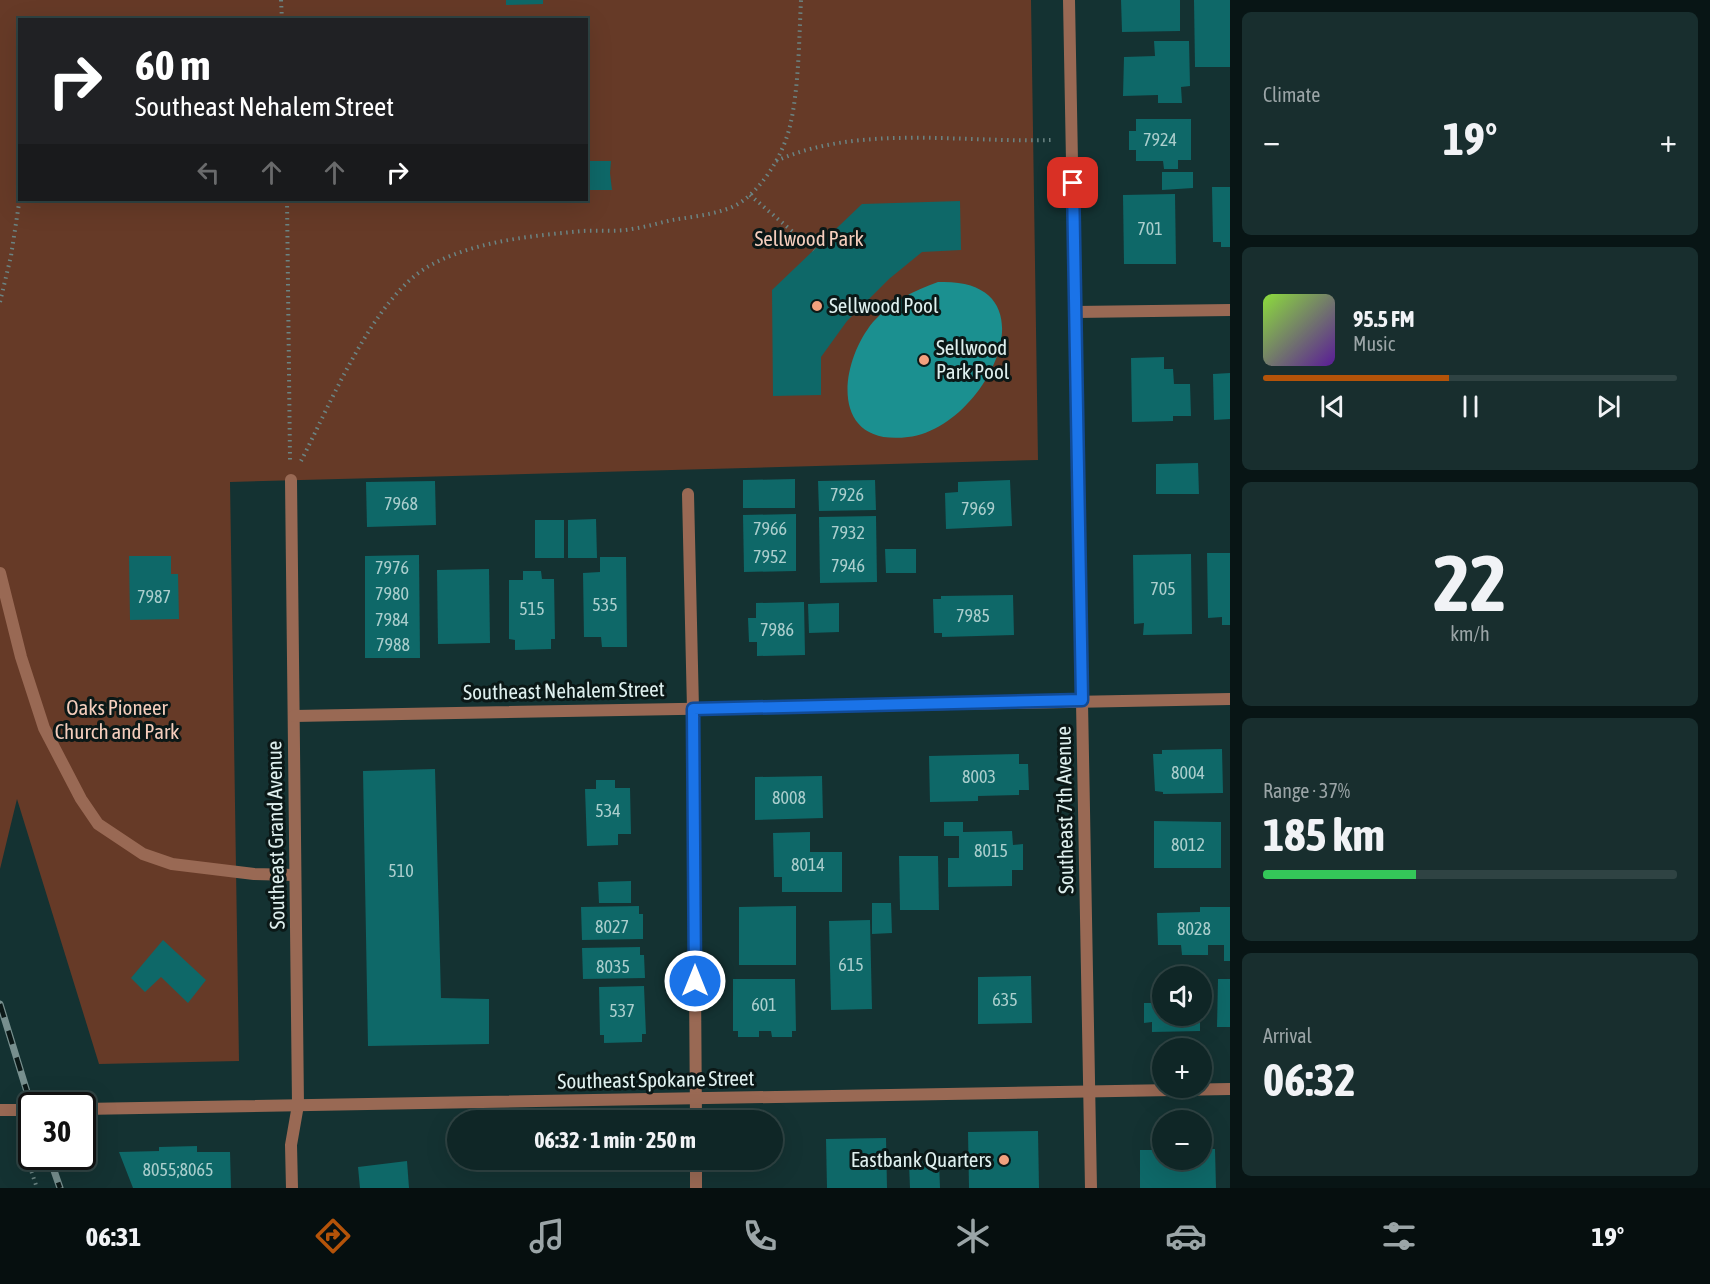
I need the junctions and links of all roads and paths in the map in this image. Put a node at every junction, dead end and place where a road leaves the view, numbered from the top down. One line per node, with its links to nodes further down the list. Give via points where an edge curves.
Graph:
1 (281, 0): 4 (path)
2 (801, 0): 6 (path, via 789,127)
3 (1069, 0): 5 (street, Southeast 7th Avenue)
4 (282, 18)
5 (1072, 139): 6 (path, via 882,139 793,153); 13 (street, Southeast 7th Avenue)
6 (776, 161): 7 (path)
7 (750, 195): 10 (path); 14 (path, via 731,207 707,214 631,229 521,238 463,251 428,267 404,285 364,337)
8 (19, 201): 11 (path)
9 (286, 201): 14 (path)
10 (814, 250)
11 (0, 302)
12 (1230, 310): 13 (street)
13 (1075, 312): 18 (street, Southeast 7th Avenue)
14 (291, 480): 20 (street, Southeast Grand Avenue)
15 (688, 494): 19 (street)
16 (0, 573): 21 (street, via 44,728 98,824 143,854 172,864)
17 (1230, 699): 18 (street, Southeast Nehalem Street)
18 (1082, 700): 19 (street, Southeast Nehalem Street); 23 (street, Southeast 7th Avenue)
19 (693, 709): 20 (street, Southeast Nehalem Street); 24 (street)
20 (294, 716): 21 (street, Southeast Grand Avenue)
21 (296, 875): 25 (street, Southeast Grand Avenue)
22 (1230, 1089): 23 (street, Southeast Spokane Street)
23 (1089, 1092): 24 (street, Southeast Spokane Street); 35 (street, Southeast 7th Avenue)
24 (696, 1099): 25 (street, Southeast Spokane Street); 29 (street)
25 (298, 1105): 26 (street, Southeast Spokane Street); 33 (street, Southeast Grand Avenue, via 291,1145)
26 (96, 1109)
27 (0, 1110): 28 (street)
28 (18, 1110)
29 (696, 1110)
30 (31, 1170): 32 (path)
31 (696, 1170): 34 (street)
32 (37, 1188)
33 (292, 1188)
34 (696, 1188)
35 (1091, 1188)

